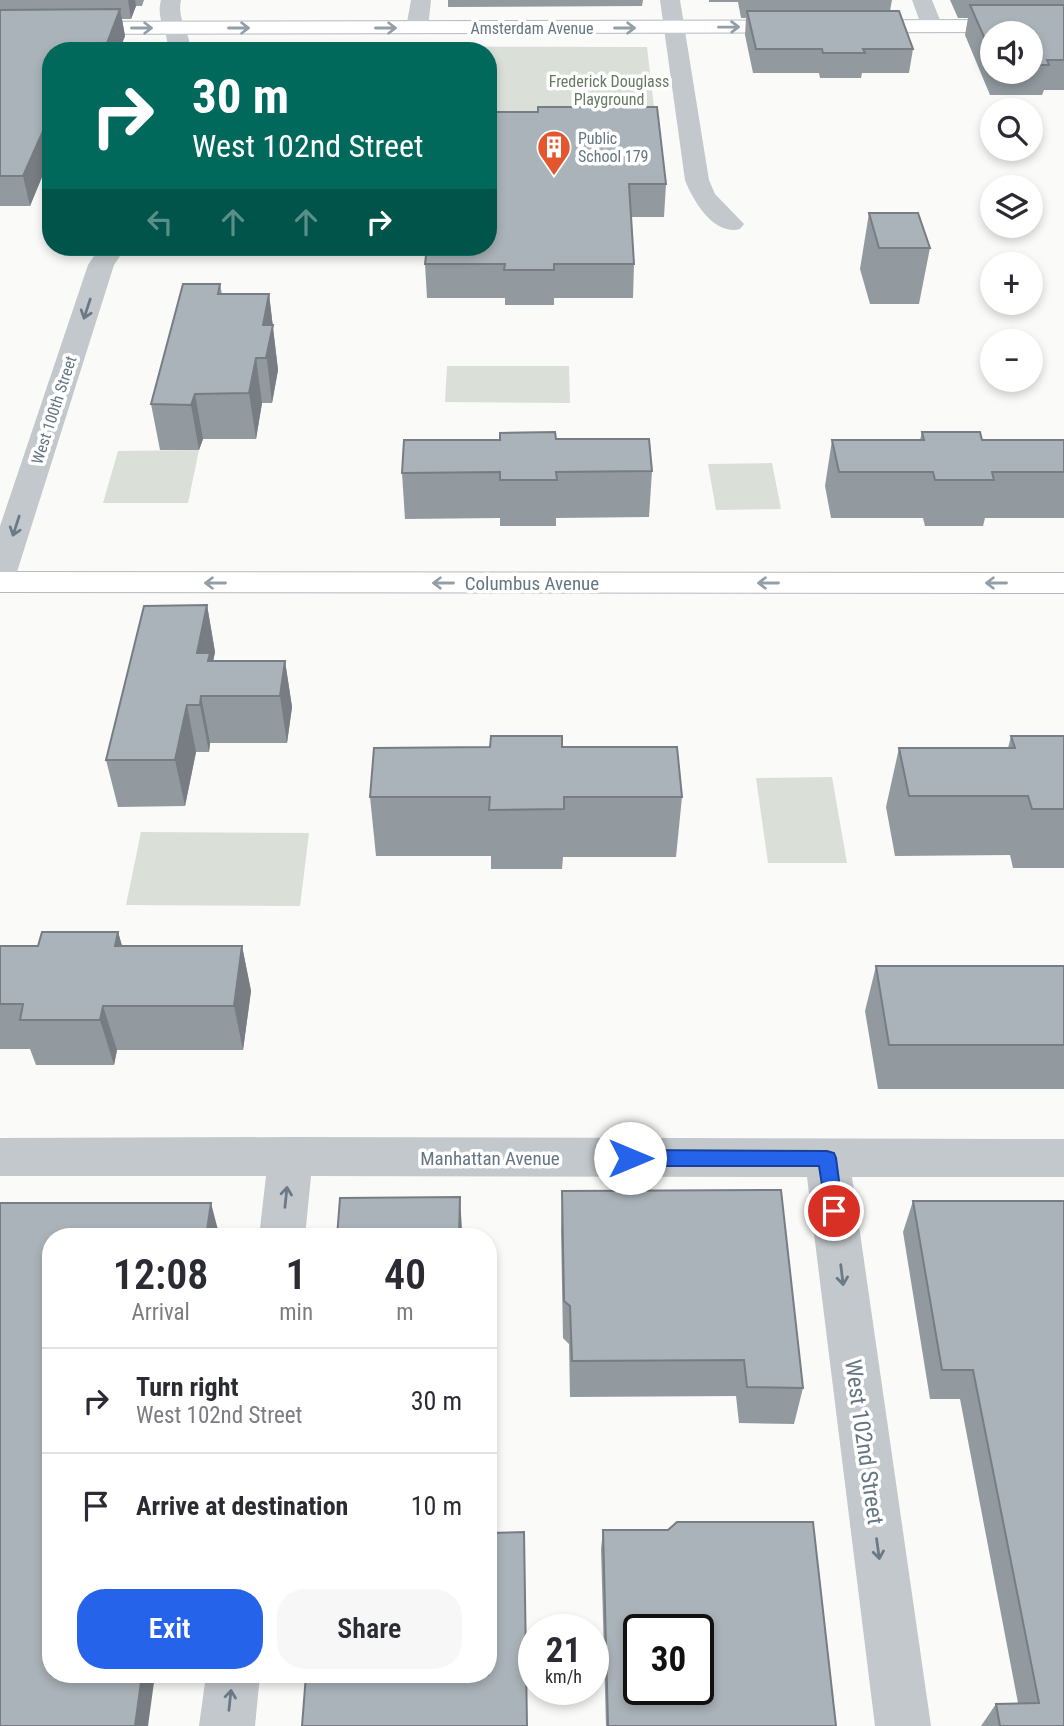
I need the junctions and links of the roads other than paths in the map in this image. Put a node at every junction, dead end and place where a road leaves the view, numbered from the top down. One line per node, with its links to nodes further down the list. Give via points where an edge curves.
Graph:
1 (171, 0): 8 (street)
2 (421, 0): 9 (street)
3 (670, 0): 10 (street)
4 (922, 0): 5 (street)
5 (931, 25): 6 (main road, Amsterdam Avenue); 10 (main road, Amsterdam Avenue, one-way to 5)
6 (1064, 26)
7 (0, 28): 8 (main road, Amsterdam Avenue, one-way to 8)
8 (171, 28): 9 (main road, Amsterdam Avenue, one-way to 9); 11 (street)
9 (417, 28): 10 (main road, Amsterdam Avenue, one-way to 10)
10 (675, 28): 12 (street, via 697,180 704,197)
11 (180, 42)
12 (731, 224)
13 (107, 256): 14 (street, West 100th Street, one-way to 14)
14 (0, 575)
15 (0, 582): 16 (main road, Columbus Avenue, one-way to 15)
16 (1064, 583)
17 (291, 1156): 18 (street, Manhattan Avenue); 19 (street, Manhattan Avenue); 21 (street, one-way to 17)
18 (0, 1157)
19 (827, 1158): 20 (street, Manhattan Avenue); 24 (street, West 102nd Street, one-way to 24)
20 (1064, 1158)
21 (283, 1228)
22 (232, 1683): 23 (street, one-way to 22)
23 (227, 1726)
24 (903, 1726)

